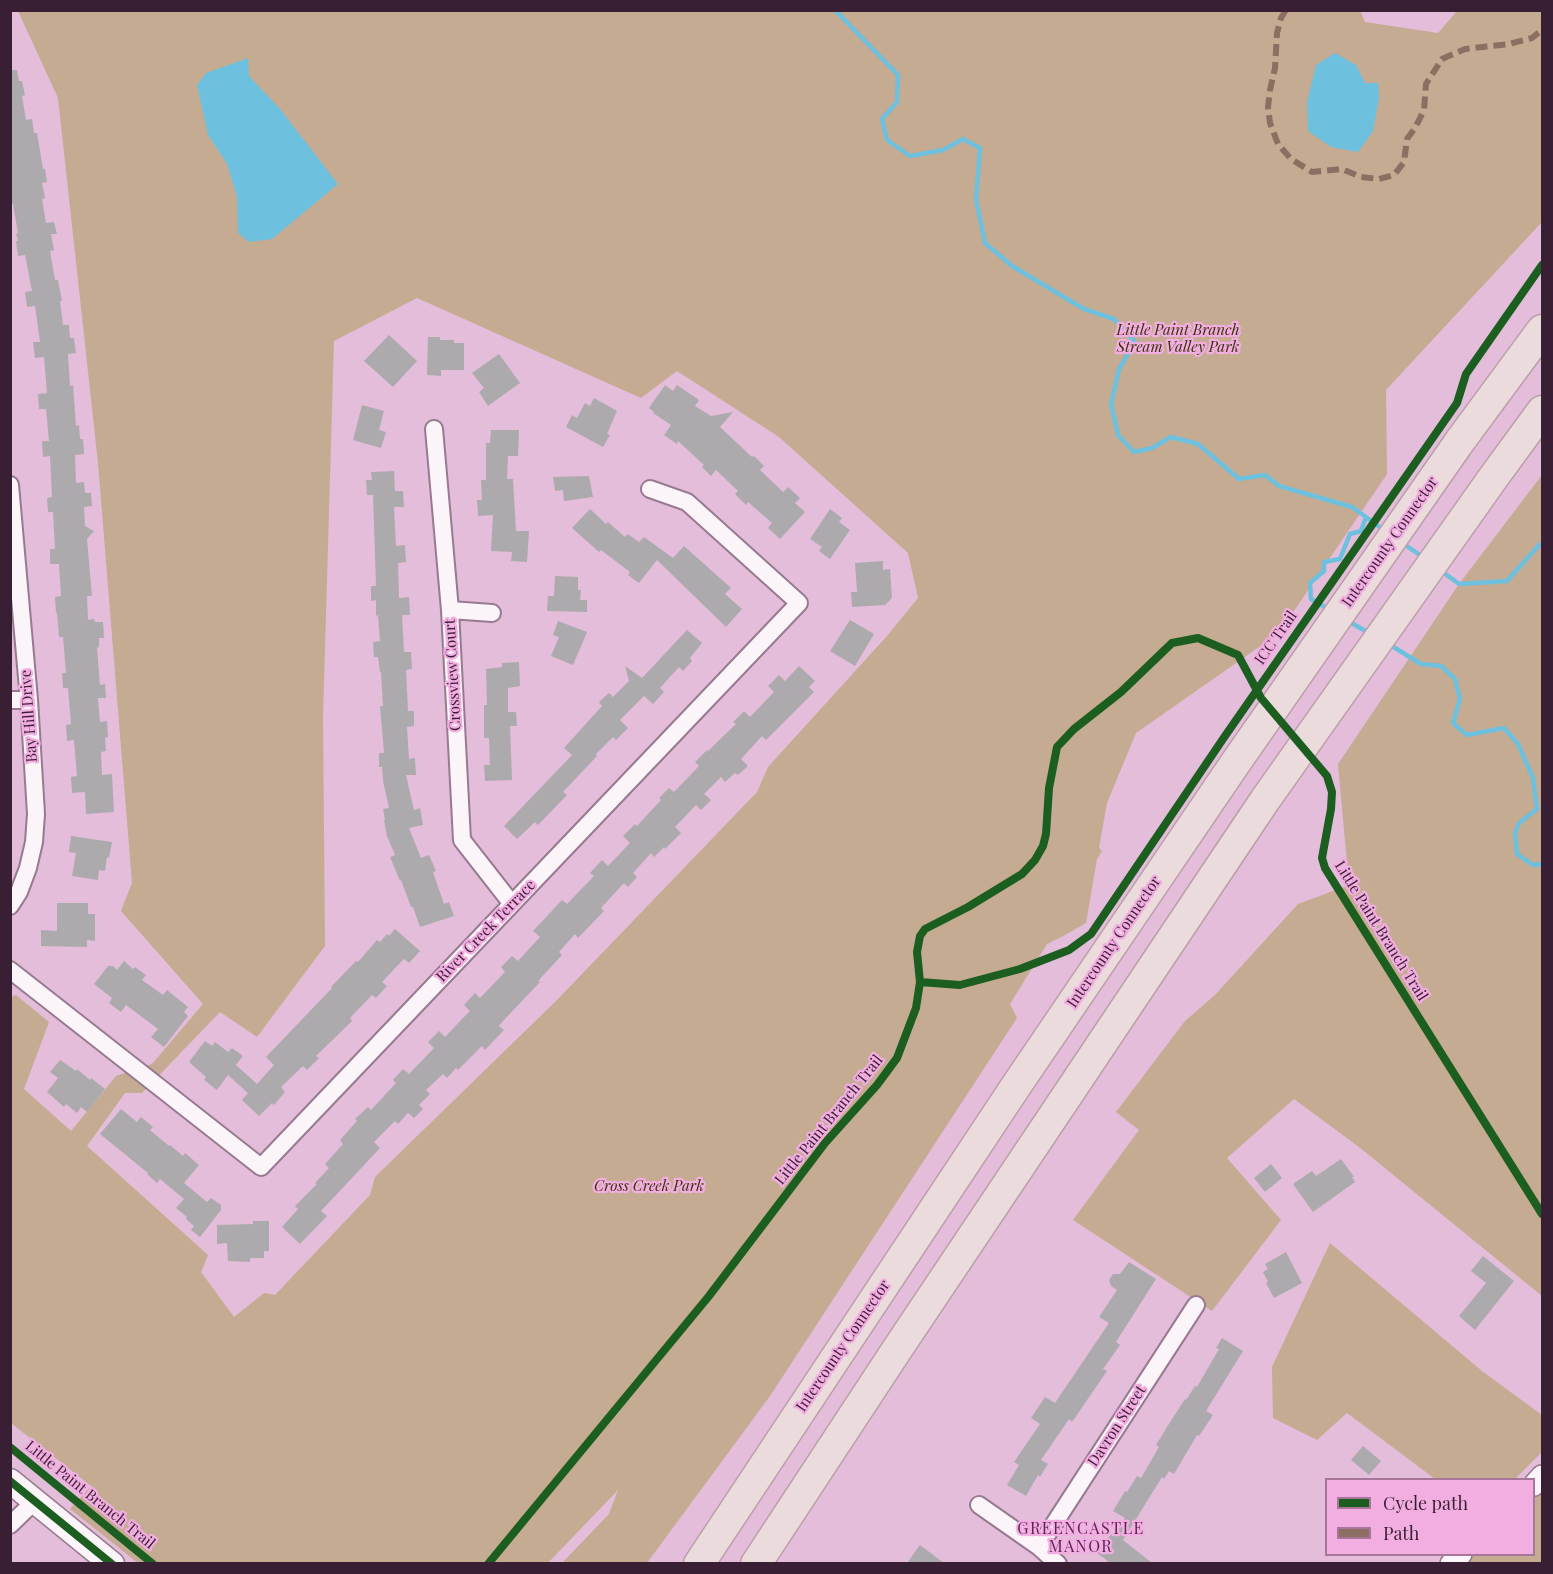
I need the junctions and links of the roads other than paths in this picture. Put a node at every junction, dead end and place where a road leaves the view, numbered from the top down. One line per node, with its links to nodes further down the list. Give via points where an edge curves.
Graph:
1 (1542, 330): 20 (highway, Intercounty Connector, via 1234,765)
2 (1542, 411): 21 (highway, via 1265,800)
3 (434, 429): 6 (street, Crossview Court)
4 (10, 485): 9 (street, Bay Hill Drive)
5 (650, 489): 10 (street, River Creek Terrace, via 687,502 799,603)
6 (450, 609): 7 (street); 10 (street, Crossview Court, via 462,840)
7 (492, 613)
8 (10, 700): 9 (street)
9 (29, 700): 11 (street, Bay Hill Drive, via 34,842 25,876)
10 (512, 904): 12 (street, River Creek Terrace, via 261,1167)
11 (10, 906)
12 (10, 970)
13 (1196, 1305): 18 (street, Davron Street)
14 (10, 1481): 15 (main road)
15 (34, 1501): 17 (street); 19 (main road)
16 (979, 1505): 18 (street)
17 (10, 1524)
18 (1039, 1547): 22 (street)
19 (112, 1563)
20 (699, 1563)
21 (756, 1563)
22 (1058, 1563)

